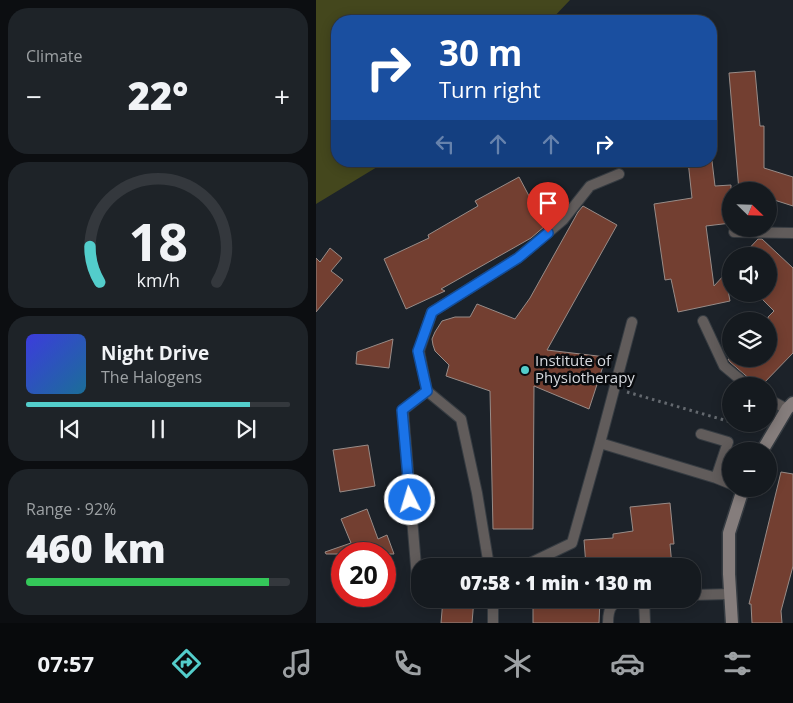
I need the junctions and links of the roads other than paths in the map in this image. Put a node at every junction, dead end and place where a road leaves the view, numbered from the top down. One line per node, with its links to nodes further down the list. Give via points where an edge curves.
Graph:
1 (619, 174): 7 (lane, via 590,186 563,220 518,258 432,312 418,351)
2 (777, 233): 3 (lane)
3 (793, 233)
4 (702, 321): 6 (lane, via 724,366)
5 (632, 322): 12 (lane)
6 (737, 377)
7 (427, 391): 16 (lane, via 402,410); 17 (lane, via 460,419)
8 (777, 402): 9 (lane)
9 (790, 406): 11 (street)
10 (701, 434): 13 (lane, via 728,442)
11 (768, 442)
12 (600, 443): 13 (lane); 18 (lane, via 572,544)
13 (716, 478): 14 (lane)
14 (722, 480)
15 (740, 497): 19 (street, via 729,533)
16 (415, 558)
17 (488, 558)
18 (541, 558)
19 (730, 594): 20 (lane); 27 (street)
20 (701, 595)
21 (493, 608): 24 (lane)
22 (612, 608): 25 (lane)
23 (644, 608): 26 (lane)
24 (493, 623)
25 (608, 623)
26 (645, 623)
27 (732, 623)

